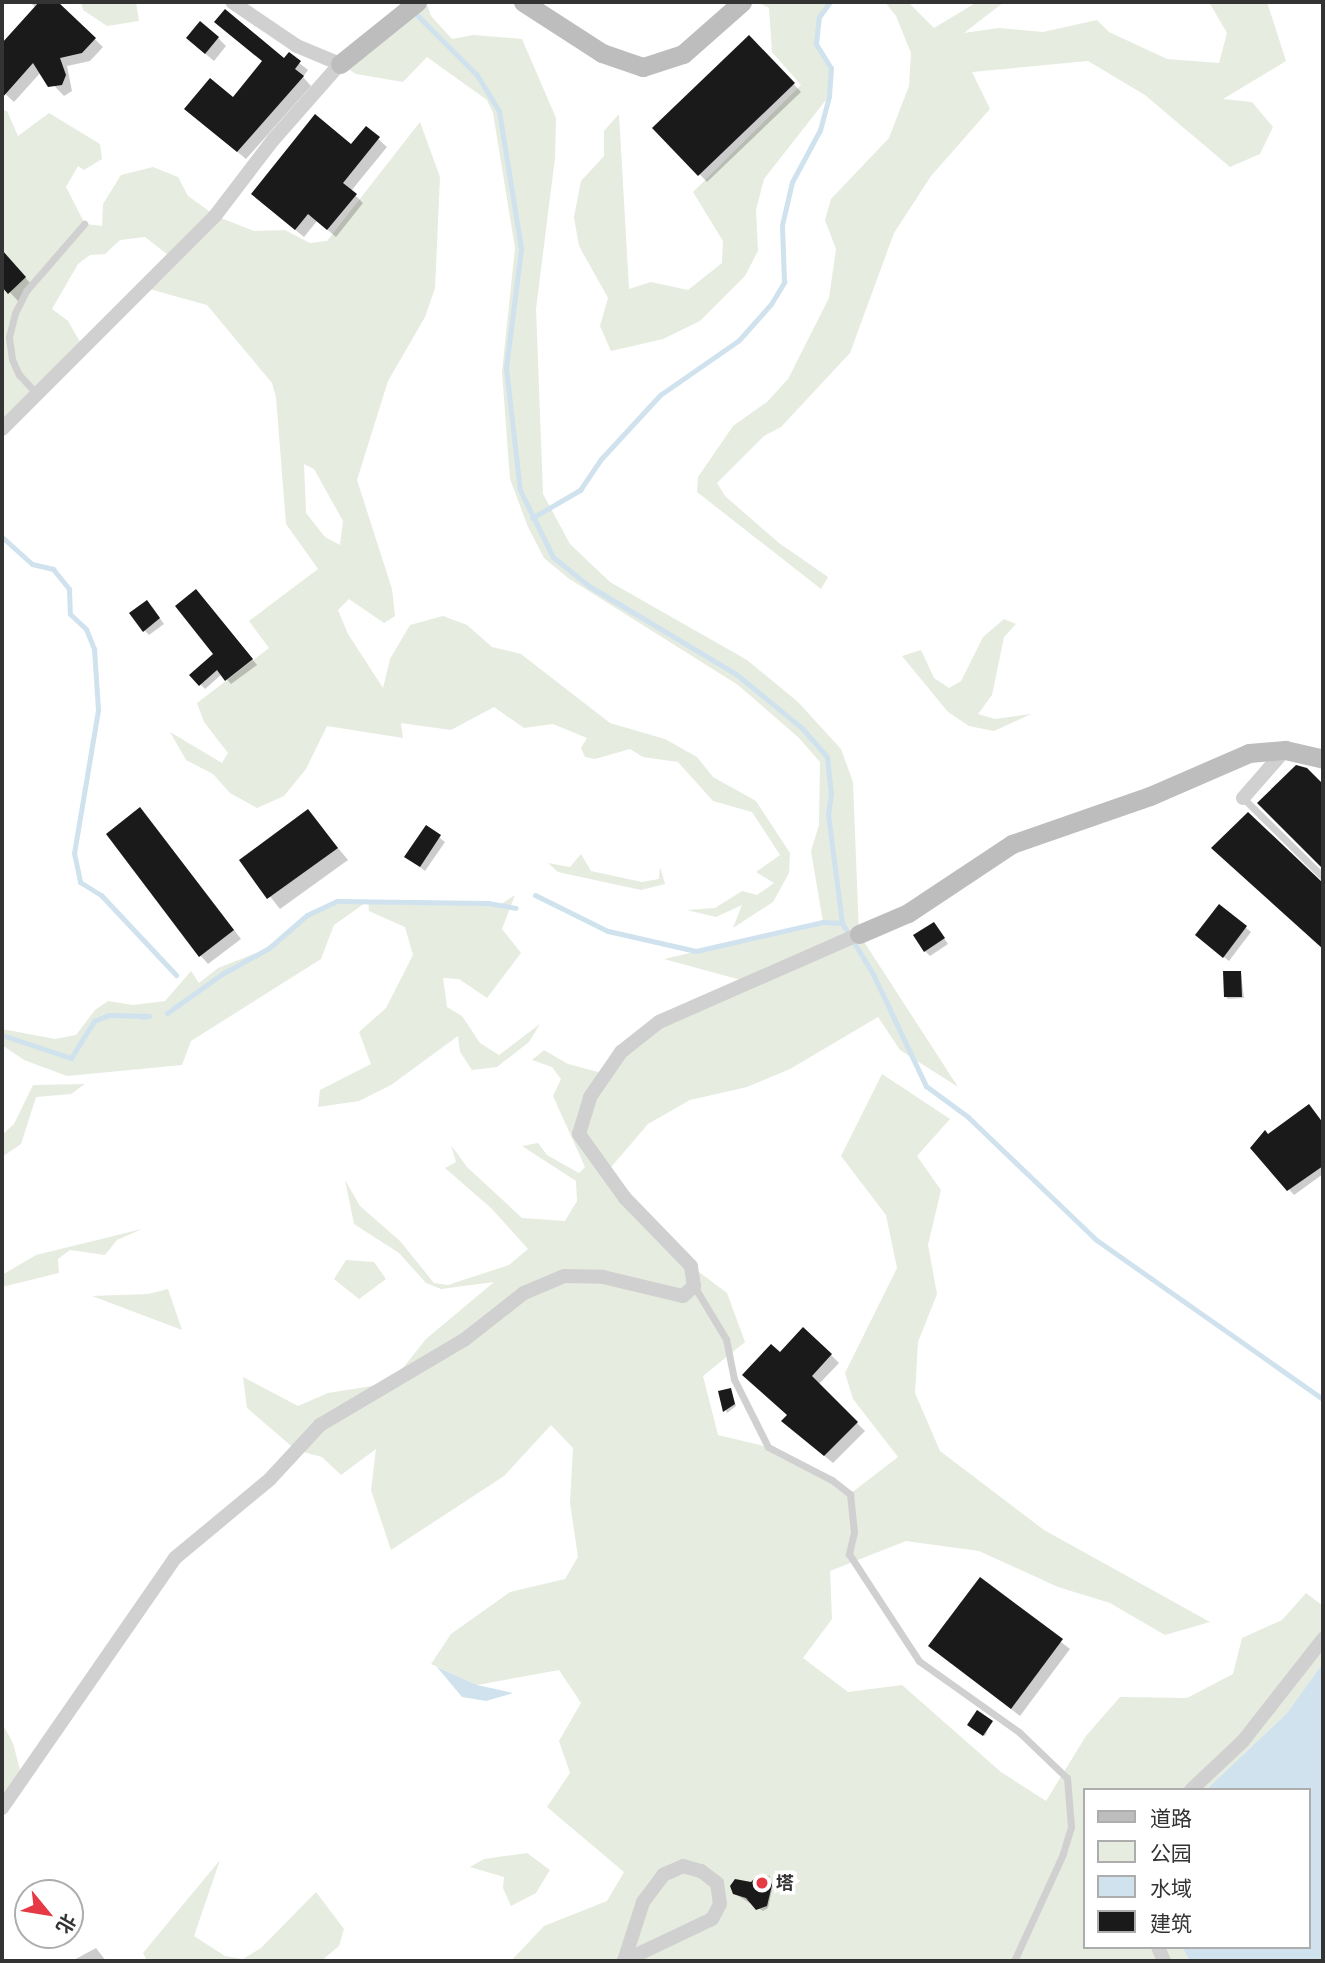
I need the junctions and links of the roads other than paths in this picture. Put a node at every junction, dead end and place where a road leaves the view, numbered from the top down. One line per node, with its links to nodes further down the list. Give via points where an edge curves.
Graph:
1 (232, 2): 5 (street, via 297,46)
2 (418, 2): 5 (street)
3 (523, 2): 4 (street, via 602,53 643,67 682,54)
4 (742, 2)
5 (340, 64): 7 (street, via 272,140 215,216)
6 (84, 224): 7 (lane, via 26,291 15,313 9,337 12,359 19,375)
7 (38, 395): 8 (street)
8 (2, 429)
9 (1285, 750): 10 (street); 11 (street); 13 (street, via 1249,753 1150,796 1012,844 908,913)
10 (1323, 759)
11 (1244, 798): 12 (lane)
12 (1323, 877)
13 (859, 934): 14 (street, via 659,1022 621,1052 590,1097 579,1134 625,1198 691,1265)
14 (694, 1286): 17 (street, via 682,1296 603,1277 564,1276 524,1293 464,1340 320,1425 270,1479 175,1558); 19 (lane, via 726,1339 734,1379 768,1447 850,1494 854,1532 849,1554 919,1661 1019,1732 1067,1778 1072,1802 1068,1836)
15 (1323, 1639): 16 (street, via 1243,1741)
16 (1193, 1788)
17 (2, 1808)
18 (624, 1961): 18 (street, via 712,1919 720,1904 717,1883 701,1871 683,1866 663,1875 643,1902)
19 (1014, 1961)

